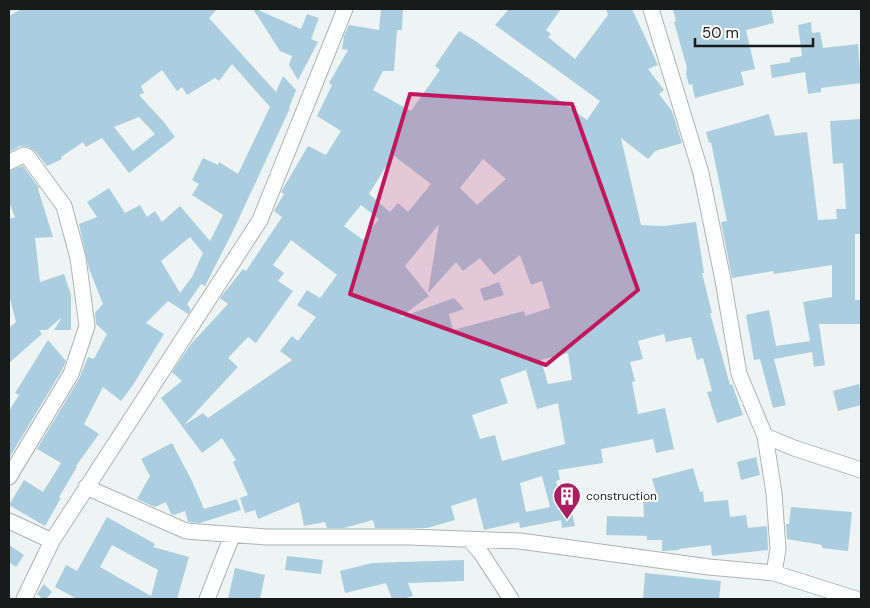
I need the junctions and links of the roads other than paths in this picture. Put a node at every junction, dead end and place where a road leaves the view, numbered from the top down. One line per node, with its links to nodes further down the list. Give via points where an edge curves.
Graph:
1 (345, 9): 7 (street, via 260,220)
2 (651, 9): 4 (street, via 701,173 739,374)
3 (9, 162): 6 (street, via 24,155 28,157 64,206 78,258 88,326 71,374)
4 (765, 436): 5 (street); 12 (street, via 778,549)
5 (861, 470)
6 (9, 477)
7 (86, 487): 9 (street, via 186,531); 11 (street)
8 (9, 521): 11 (street)
9 (232, 536): 10 (street); 14 (street)
10 (469, 539): 12 (street, via 520,541); 15 (street)
11 (52, 541): 13 (street)
12 (774, 573): 16 (street)
13 (24, 599)
14 (207, 599)
15 (511, 599)
16 (856, 599)

